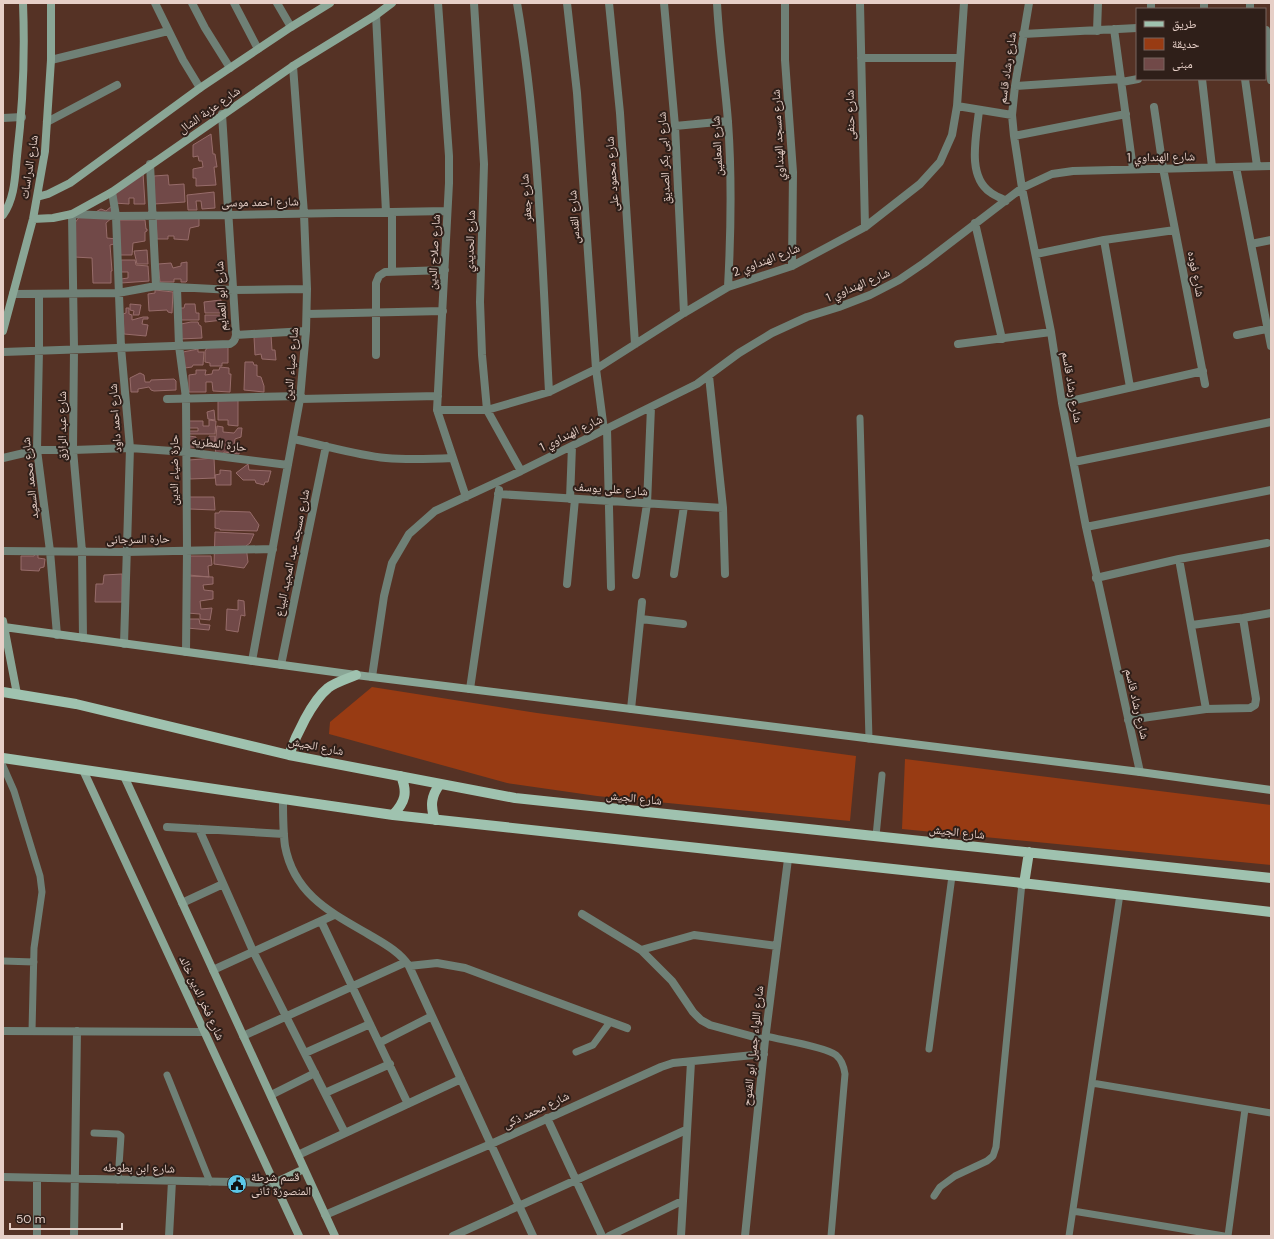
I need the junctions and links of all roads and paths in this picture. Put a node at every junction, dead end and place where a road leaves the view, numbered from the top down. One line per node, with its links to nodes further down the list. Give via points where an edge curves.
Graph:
1 (23, 3): 49 (street, شارع الدراسات)
2 (51, 3): 32 (street, شارع الدراسات)
3 (155, 3): 27 (street)
4 (192, 3): 34 (street)
5 (234, 3): 29 (street)
6 (277, 3): 22 (street)
7 (330, 3): 22 (street, شارع عزبة الشال)
8 (392, 3): 21 (street, شارع عزبة الشال)
9 (438, 3): 66 (street, شارع صلاح الدين, via 449,156)
10 (474, 3): 127 (street, شارع الحديدي, via 484,164 480,302)
11 (517, 3): 119 (street, شارع جعفر, via 532,119)
12 (567, 3): 114 (street, شارع القدس, via 577,93)
13 (609, 3): 105 (street, شارع محمود على, via 620,113)
14 (664, 3): 53 (street, شارع ابى بكر الصديق)
15 (717, 3): 51 (street, شارع المعلمين)
16 (785, 3): 82 (street, شارع مسجد الهنداوي, via 785,60 793,172)
17 (860, 3): 30 (street, شارع حنفى)
18 (964, 3): 31 (street, شارع الهنداوي 2)
19 (1029, 3): 28 (street, شارع رشاد قاسم)
20 (1098, 3): 25 (street)
21 (376, 15): 33 (street, شارع عزبة الشال); 67 (street)
22 (290, 27): 29 (street, شارع عزبة الشال)
23 (1136, 28): 24 (street)
24 (1114, 29): 25 (street); 36 (street)
25 (1097, 30): 28 (street)
26 (1267, 30): 39 (street)
27 (168, 31): 32 (street); 42 (street)
28 (1023, 34): 41 (street, شارع رشاد قاسم)
29 (258, 49): 34 (street, شارع عزبة الشال)
30 (861, 58): 31 (street); 76 (street, شارع حنفى)
31 (960, 58): 43 (street, شارع الهنداوي 2)
32 (51, 60): 52 (street, شارع الدراسات)
33 (293, 66): 46 (street, شارع عزبة الشال); 70 (street, شارع ضياء الدين)
34 (230, 68): 42 (street, شارع عزبة الشال)
35 (1136, 79): 36 (street)
36 (1121, 80): 41 (street); 47 (street)
37 (1202, 80): 58 (street)
38 (1245, 80): 56 (street)
39 (1271, 80)
40 (117, 85): 52 (street)
41 (1015, 86): 48 (street, شارع رشاد قاسم)
42 (200, 88): 64 (street, شارع عزبة الشال, via 70,183)
43 (957, 106): 45 (street); 76 (street, شارع الهنداوي 2, via 952,135 940,162 920,184)
44 (1154, 107): 60 (street, شارع فوده)
45 (979, 110): 48 (street); 65 (street, via 976,172 989,192)
46 (222, 114): 55 (street, شارع عزبة الشال); 72 (street, شارع ابو العمايم)
47 (1126, 114): 54 (street); 61 (street)
48 (1012, 115): 54 (street, شارع رشاد قاسم)
49 (22, 117): 50 (street); 68 (street, شارع الدراسات, via 13,193)
50 (3, 118)
51 (728, 121): 53 (street); 86 (street, شارع المعلمين, via 731,177)
52 (47, 122): 64 (street, شارع الدراسات)
53 (675, 126): 96 (street, شارع ابى بكر الصديق)
54 (1014, 136): 62 (street, شارع رشاد قاسم)
55 (150, 164): 63 (street, شارع عزبة الشال); 71 (street)
56 (1257, 166): 57 (street, شارع الهنداوي 1); 59 (street, شارع الهنداوي 1)
57 (1271, 166)
58 (1212, 167): 59 (street, شارع الهنداوي 1); 60 (street, شارع الهنداوي 1)
59 (1236, 167): 80 (street)
60 (1163, 168): 61 (street, شارع الهنداوي 1); 77 (street, شارع فوده)
61 (1133, 169): 62 (street, شارع الهنداوي 1, via 1052,174)
62 (1022, 188): 65 (street, شارع الهنداوي 1); 81 (street, شارع رشاد قاسم)
63 (112, 192): 69 (street, شارع عزبة الشال); 73 (street, شارع احمد داود)
64 (37, 197): 74 (street, شارع الدراسات)
65 (1006, 201): 75 (street, شارع الهنداوي 1)
66 (448, 211): 67 (street, شارع احمد موسى); 83 (street, شارع صلاح الدين)
67 (389, 212): 70 (street, شارع احمد موسى); 84 (street)
68 (3, 214)
69 (72, 214): 73 (street, شارع احمد موسى); 74 (street, شارع عزبة الشال); 90 (street, شارع عبد الرازق)
70 (304, 214): 72 (street, شارع احمد موسى); 88 (street, شارع ضياء الدين)
71 (152, 215): 72 (street, شارع احمد موسى); 73 (street, شارع احمد موسى); 85 (street)
72 (229, 215): 89 (street, شارع ابو العمايم)
73 (116, 216): 91 (street, شارع احمد داود)
74 (33, 219): 92 (street, شارع الدراسات)
75 (975, 223): 104 (street); 116 (street, شارع الهنداوي 1, via 899,280 870,295 807,317 772,333 739,353)
76 (865, 227): 82 (street, شارع الهنداوي 2)
77 (1175, 230): 78 (street); 115 (street, شارع فوده)
78 (1104, 240): 81 (street); 118 (street)
79 (1271, 240): 80 (street)
80 (1251, 244): 98 (street)
81 (1036, 254): 101 (street, شارع رشاد قاسم)
82 (792, 266): 86 (street, شارع الهنداوي 2)
83 (445, 270): 84 (street); 94 (street, شارع صلاح الدين)
84 (392, 272): 95 (street, via 385,272 379,276 376,283)
85 (156, 286): 87 (street); 91 (street)
86 (728, 287): 96 (street, شارع الهنداوي 2)
87 (177, 288): 89 (street); 107 (street, حارة ضياء الدين)
88 (307, 289): 89 (street); 97 (street, شارع ضياء الدين)
89 (233, 290): 102 (street, شارع ابو العمايم)
90 (74, 293): 91 (street); 93 (street); 110 (street, شارع عبد الرازق)
91 (118, 293): 109 (street, شارع احمد داود)
92 (13, 294): 93 (street); 100 (street, شارع الدراسات)
93 (39, 294): 111 (street, شارع محمد السعيد)
94 (443, 311): 95 (street); 120 (street, شارع صلاح الدين)
95 (376, 313): 97 (street); 113 (street)
96 (684, 313): 105 (street, شارع الهنداوي 2)
97 (307, 314): 99 (street, شارع ضياء الدين)
98 (1269, 329): 103 (street); 108 (street)
99 (306, 331): 102 (street); 122 (street, شارع ضياء الدين)
100 (3, 332)
101 (1051, 332): 104 (street); 124 (street, شارع رشاد قاسم)
102 (236, 335): 107 (street, شارع ابو العمايم, via 230,344)
103 (1237, 335)
104 (1002, 339): 106 (street)
105 (635, 344): 114 (street, شارع الهنداوي 2)
106 (958, 344)
107 (179, 346): 109 (street, شارع ابو العمايم); 121 (street, حارة ضياء الدين)
108 (1271, 346)
109 (121, 347): 110 (street, شارع ابو العمايم); 134 (street, شارع احمد داود)
110 (74, 349): 111 (street, شارع ابو العمايم); 136 (street, شارع عبد الرازق)
111 (39, 350): 112 (street, شارع ابو العمايم); 135 (street, شارع محمد السعيد)
112 (3, 352)
113 (376, 355)
114 (596, 369): 119 (street, شارع الهنداوي 2); 130 (street, شارع القدس)
115 (1203, 371): 117 (street, شارع فوده); 118 (street)
116 (709, 376): 125 (street, شارع الهنداوي 1); 151 (street)
117 (1205, 384)
118 (1130, 387): 124 (street)
119 (549, 392): 127 (street, شارع الهنداوي 2)
120 (438, 396): 122 (street); 126 (street, شارع صلاح الدين)
121 (186, 398): 122 (street); 123 (street); 137 (street, حارة ضياء الدين)
122 (300, 398): 131 (street, شارع ضياء الدين)
123 (167, 399)
124 (1062, 403): 140 (street, شارع رشاد قاسم)
125 (651, 407): 130 (street, شارع الهنداوي 1); 149 (street)
126 (437, 410): 127 (street, شارع الهنداوي 2); 139 (street, شارع صلاح الدين)
127 (487, 410): 142 (street, شارع الحديدي)
128 (860, 418): 188 (lane)
129 (1271, 422): 140 (street)
130 (606, 430): 133 (street, شارع الهنداوي 1); 148 (street, شارع القدس)
131 (293, 439): 132 (street); 141 (street, شارع ضياء الدين)
132 (326, 446): 139 (street, via 385,458); 179 (street, شارع مسجد عبد المجيد البياع)
133 (572, 446): 142 (street, شارع الهنداوي 1); 147 (street)
134 (130, 448): 136 (street, حارة المطريه); 137 (street, حارة المطريه); 159 (street, شارع احمد داود)
135 (37, 450): 136 (street, حارة المطريه); 138 (street, حارة المطريه); 157 (street, شارع محمد السعيد)
136 (73, 450): 158 (street, شارع عبد الرازق)
137 (186, 452): 141 (street, حارة المطريه); 155 (street, حارة ضياء الدين)
138 (3, 458)
139 (453, 458): 146 (street, شارع صلاح الدين)
140 (1074, 462): 152 (street, شارع رشاد قاسم)
141 (288, 465): 154 (street, شارع ضياء الدين)
142 (521, 471): 143 (street, شارع الهنداوي 1)
143 (500, 481): 145 (street); 146 (street, شارع الهنداوي 1)
144 (1271, 490): 152 (street)
145 (498, 494): 147 (street, شارع على يوسف); 182 (street)
146 (466, 497): 181 (street, شارع الهنداوي 1, via 435,511 410,534 392,563 384,596)
147 (572, 499): 148 (street, شارع على يوسف); 165 (street)
148 (609, 501): 149 (street, شارع على يوسف); 166 (street, شارع القدس)
149 (647, 504): 150 (street, شارع على يوسف); 163 (street)
150 (684, 506): 151 (street, شارع على يوسف); 161 (street)
151 (723, 508): 162 (street)
152 (1086, 527): 164 (street, شارع رشاد قاسم)
153 (1267, 542): 160 (street)
154 (273, 549): 155 (street, حارة السرجانى); 178 (street, شارع ضياء الدين)
155 (187, 550): 159 (street, حارة السرجانى); 177 (street, حارة ضياء الدين)
156 (3, 551): 157 (street, حارة السرجانى)
157 (50, 551): 158 (street, حارة السرجانى); 174 (street, شارع محمد السعيد)
158 (82, 551): 159 (street, حارة السرجانى); 175 (street, شارع عبد الرازق)
159 (126, 552): 176 (street, شارع احمد داود)
160 (1179, 559): 164 (street); 173 (street)
161 (674, 574)
162 (725, 574)
163 (636, 575)
164 (1096, 578): 187 (street, شارع رشاد قاسم)
165 (567, 584)
166 (611, 586)
167 (642, 602): 170 (street)
168 (1271, 613): 169 (street)
169 (1243, 618): 173 (street); 186 (street, via 1256,699 1254,705 1250,708)
170 (640, 619): 172 (street); 185 (street)
171 (4, 624): 174 (street); 184 (street)
172 (683, 624)
173 (1192, 625): 186 (street)
174 (57, 635): 175 (street)
175 (83, 638): 176 (street)
176 (124, 644): 177 (street)
177 (186, 652): 178 (street)
178 (252, 661): 179 (street)
179 (280, 665): 180 (street)
180 (356, 675): 181 (street); 189 (main road, via 328,688 318,698)
181 (372, 677): 182 (street)
182 (470, 689): 185 (street)
183 (3, 692): 184 (main road, شارع الجيش)
184 (17, 694): 189 (main road, شارع الجيش, via 76,704)
185 (631, 709): 188 (street)
186 (1206, 709): 187 (street)
187 (1128, 720): 193 (street, شارع رشاد قاسم)
188 (869, 739): 193 (street)
189 (289, 755): 195 (main road, شارع الجيش)
190 (3, 758): 192 (main road)
191 (3, 766): 222 (lane, via 14,791 40,876 42,892 35,934)
192 (83, 770): 194 (main road); 234 (street, شارع فخر الدين خالد)
193 (1140, 772): 198 (street)
194 (124, 776): 199 (main road); 213 (street, شارع فخر الدين خالد)
195 (401, 776): 197 (main road, شارع الجيش); 200 (main road, via 405,786 405,797)
196 (882, 776): 205 (lane)
197 (440, 784): 201 (main road, via 432,801); 205 (main road, شارع الجيش, via 515,798)
198 (1271, 790)
199 (283, 800): 200 (main road); 204 (street)
200 (392, 815): 201 (main road)
201 (435, 820): 207 (main road)
202 (167, 827): 203 (street)
203 (199, 829): 204 (street); 211 (street)
204 (284, 834): 216 (street, via 291,866 301,885 315,901)
205 (876, 836): 206 (main road, شارع الجيش)
206 (1029, 852): 209 (main road, شارع الجيش); 210 (main road)
207 (788, 858): 208 (main road); 218 (street, شارع اللواء جميل ابو الفتوح)
208 (952, 876): 210 (main road); 238 (lane)
209 (1271, 878)
210 (1023, 883): 212 (main road); 268 (lane, via 996,1147 993,1156 987,1161 955,1176 940,1187)
211 (223, 884): 213 (street); 220 (street)
212 (1120, 894): 214 (main road); 247 (lane)
213 (182, 903): 224 (street, شارع فخر الدين خالد)
214 (1271, 912)
215 (582, 914): 219 (street)
216 (334, 915): 217 (street); 223 (street, via 398,953)
217 (321, 921): 220 (street); 225 (street)
218 (777, 946): 219 (street, via 694,935); 236 (street, شارع اللواء جميل ابو الفتوح)
219 (641, 950): 236 (street, via 672,981 701,1020 710,1025)
220 (253, 951): 224 (street); 226 (street)
221 (3, 961): 222 (lane)
222 (34, 962): 232 (lane)
223 (407, 964): 225 (street); 227 (street); 228 (street, via 437,964 465,968)
224 (213, 970): 235 (street, شارع فخر الدين خالد)
225 (352, 986): 226 (street); 229 (street)
226 (287, 1016): 235 (street); 240 (street)
227 (432, 1016): 237 (street); 246 (street)
228 (610, 1022): 230 (street); 239 (lane, via 593,1045)
229 (370, 1024): 237 (street); 240 (street)
230 (627, 1028)
231 (3, 1031): 232 (street)
232 (32, 1031): 233 (street)
233 (77, 1031): 234 (street); 262 (street)
234 (204, 1032): 267 (street, شارع فخر الدين خالد)
235 (243, 1036): 249 (street, شارع فخر الدين خالد)
236 (766, 1038): 241 (street, شارع اللواء جميل ابو الفتوح); 284 (lane, via 826,1050 836,1055 843,1064 845,1074)
237 (379, 1043): 243 (street)
238 (929, 1049)
239 (576, 1052)
240 (305, 1053): 244 (street)
241 (764, 1054): 242 (street, شارع محمد ذكى); 283 (street, شارع اللواء جميل ابو الفتوح)
242 (690, 1062): 253 (street, شارع محمد ذكى, via 673,1063 649,1072); 254 (street)
243 (390, 1064): 248 (street); 250 (street)
244 (315, 1073): 248 (street); 249 (street)
245 (167, 1075): 266 (lane)
246 (461, 1079): 250 (street); 257 (street)
247 (1092, 1083): 251 (lane); 271 (lane)
248 (325, 1093): 256 (street)
249 (271, 1096): 258 (street, شارع فخر الدين خالد)
250 (408, 1104): 256 (street)
251 (1245, 1109): 252 (lane); 287 (lane)
252 (1271, 1113)
253 (547, 1118): 257 (street, شارع محمد ذكى); 264 (street)
254 (686, 1130): 264 (street); 269 (street)
255 (94, 1133): 263 (lane, via 121,1136)
256 (345, 1133): 258 (street)
257 (491, 1144): 270 (street); 272 (street, شارع محمد ذكى)
258 (298, 1155): 259 (street, شارع فخر الدين خالد)
259 (304, 1169): 267 (street); 272 (street, شارع فخر الدين خالد)
260 (3, 1177): 261 (street, شارع ابن بطوطه)
261 (37, 1178): 262 (street, شارع ابن بطوطه); 273 (street)
262 (75, 1179): 263 (street, شارع ابن بطوطه); 274 (street)
263 (118, 1180): 265 (street, شارع ابن بطوطه)
264 (575, 1180): 270 (street); 280 (street)
265 (172, 1181): 266 (street, شارع ابن بطوطه); 275 (street)
266 (210, 1182): 267 (street, شارع ابن بطوطه)
267 (274, 1183): 276 (street, شارع فخر الدين خالد)
268 (934, 1196)
269 (682, 1201): 281 (street); 282 (street)
270 (519, 1206): 278 (street); 279 (street)
271 (1073, 1211): 285 (lane); 286 (lane)
272 (325, 1216): 277 (street, شارع فخر الدين خالد)
273 (37, 1236)
274 (74, 1236)
275 (169, 1236)
276 (299, 1236)
277 (335, 1236)
278 (453, 1236)
279 (533, 1236)
280 (602, 1236)
281 (609, 1236)
282 (680, 1236)
283 (745, 1236)
284 (831, 1236)
285 (1069, 1236)
286 (1224, 1236)
287 (1228, 1236)

